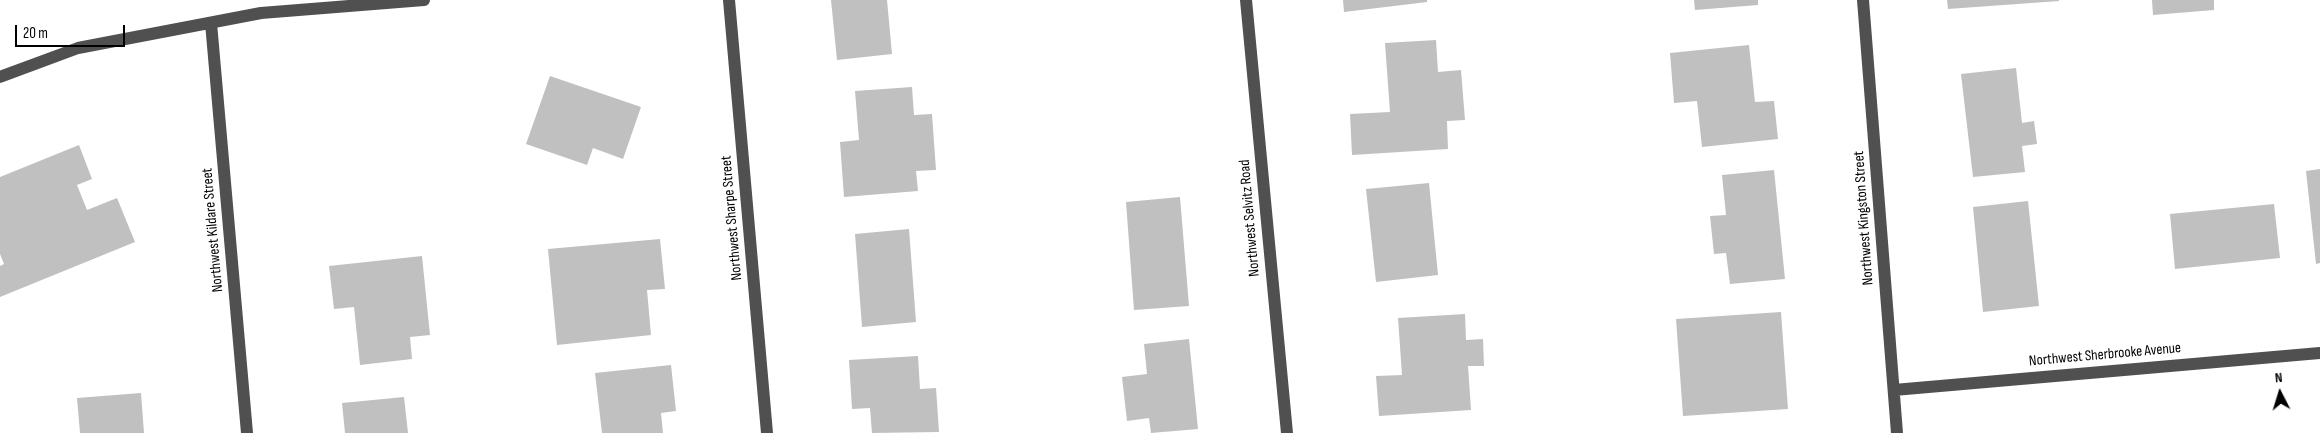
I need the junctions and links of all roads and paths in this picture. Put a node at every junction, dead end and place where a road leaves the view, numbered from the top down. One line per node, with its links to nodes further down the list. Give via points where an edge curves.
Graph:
1 (424, 0): 5 (street, via 261,13)
2 (729, 0): 10 (street, Northwest Sharpe Street)
3 (1246, 0): 11 (street, Northwest Selvitz Road)
4 (1864, 0): 8 (street, Northwest Kingston Street)
5 (212, 23): 6 (street, via 78,48); 9 (street, Northwest Kildare Street)
6 (0, 77)
7 (2320, 353): 8 (street, Northwest Sherbrooke Avenue)
8 (1894, 390): 12 (street, Northwest Kingston Street)
9 (247, 433)
10 (767, 433)
11 (1287, 433)
12 (1897, 433)

